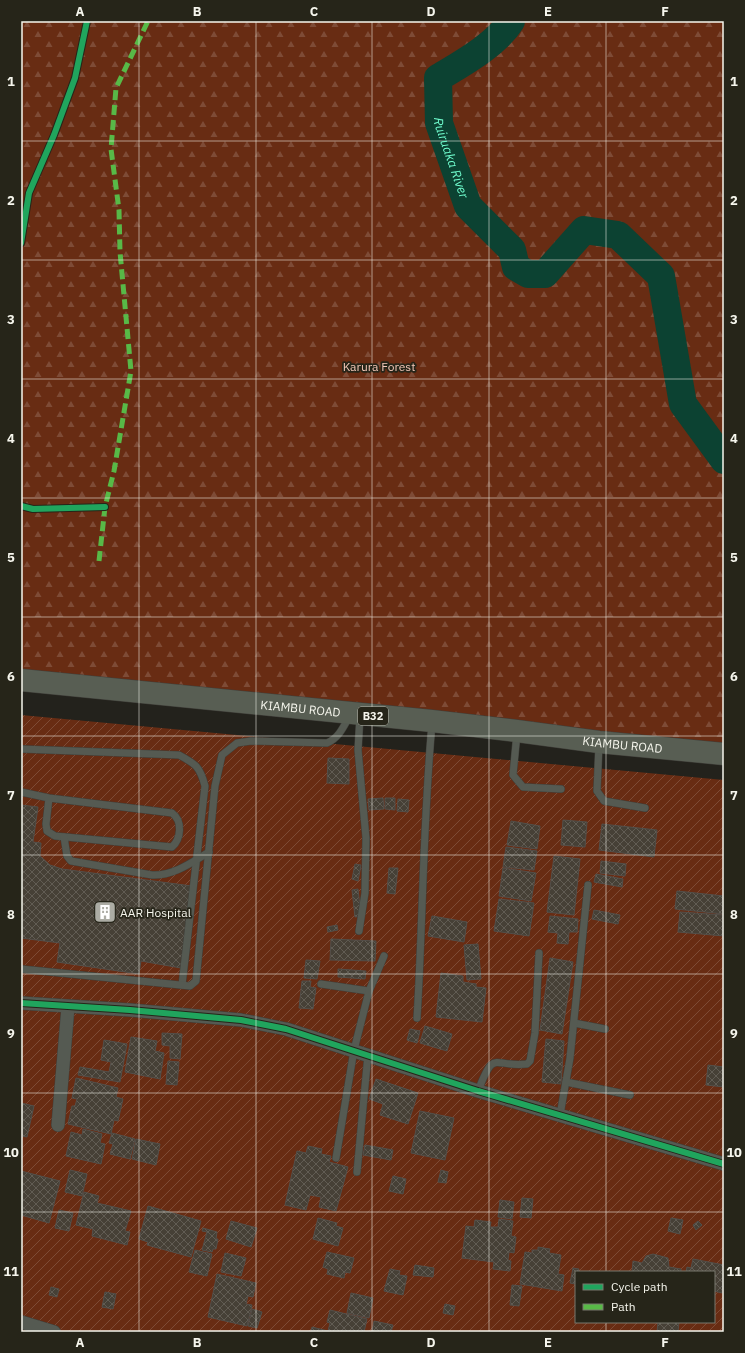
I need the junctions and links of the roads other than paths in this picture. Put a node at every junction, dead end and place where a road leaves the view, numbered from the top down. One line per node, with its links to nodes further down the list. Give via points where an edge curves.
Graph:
1 (21, 680): 2 (highway, KIAMBU ROAD / B32)
2 (355, 714): 3 (highway, KIAMBU ROAD / B32); 13 (lane, via 334,740 327,743 251,741 238,743 222,755 215,786); 16 (lane, via 366,838 365,893)
3 (432, 721): 4 (highway, KIAMBU ROAD / B32); 27 (lane)
4 (517, 730): 5 (highway, KIAMBU ROAD / B32); 8 (lane, via 513,775 523,786)
5 (599, 742): 7 (highway, KIAMBU ROAD / B32); 11 (lane, via 597,791 604,801)
6 (21, 749): 14 (lane, via 164,753 179,755 194,762 201,772 204,786)
7 (724, 754)
8 (561, 789)
9 (21, 792): 10 (lane)
10 (49, 798): 12 (lane, via 46,824 48,831); 12 (lane, via 172,814 178,817 180,823 176,843 172,847)
11 (645, 808)
12 (64, 837): 14 (lane, via 67,856 77,863 163,875)
13 (209, 852): 14 (lane); 18 (lane)
14 (196, 860): 17 (lane)
15 (588, 885): 28 (lane)
16 (359, 931)
17 (186, 950): 18 (lane); 23 (lane)
18 (200, 951): 23 (lane, via 196,981 190,986)
19 (540, 953): 33 (lane, via 535,1034 530,1061 527,1064 516,1065 497,1061 493,1063 484,1074)
20 (384, 956): 24 (lane)
21 (21, 969): 23 (lane)
22 (321, 984): 24 (lane)
23 (182, 985)
24 (369, 991): 30 (lane)
25 (21, 1003): 26 (street)
26 (68, 1007): 30 (street, via 241,1020 286,1029); 36 (street)
27 (417, 1018)
28 (574, 1023): 29 (lane); 32 (lane)
29 (605, 1029)
30 (354, 1050): 31 (street); 37 (lane)
31 (368, 1054): 33 (street); 39 (lane)
32 (566, 1082): 34 (lane); 35 (lane)
33 (478, 1091): 35 (street)
34 (630, 1095)
35 (560, 1115): 38 (street)
36 (58, 1125)
37 (336, 1158)
38 (724, 1164)
39 (357, 1172)
40 (21, 1322): 41 (street)
41 (54, 1332)

